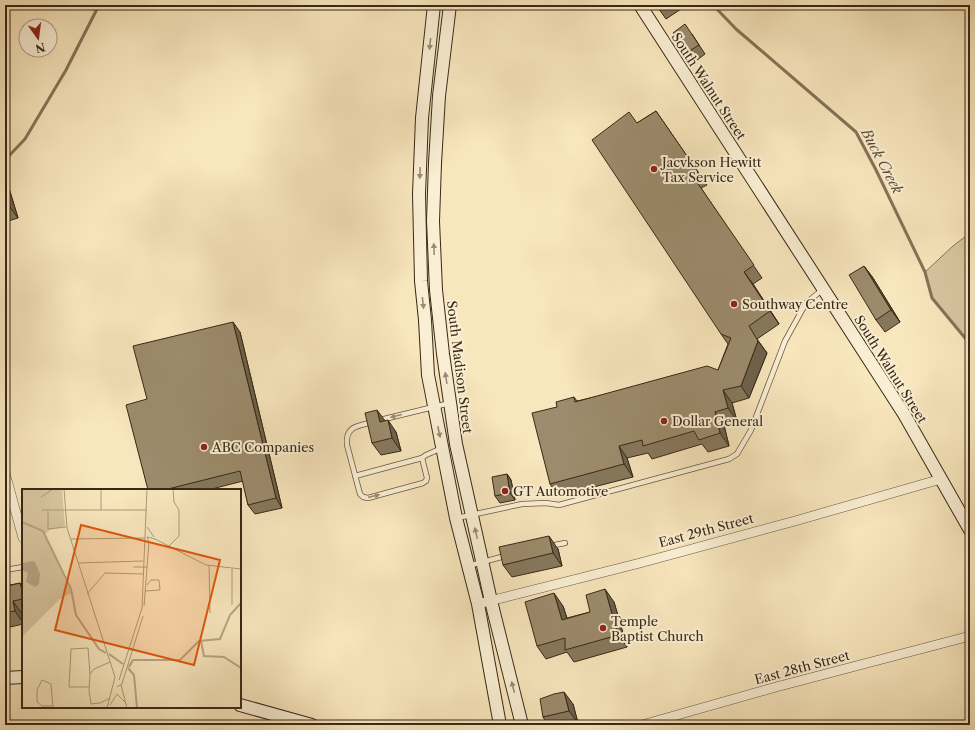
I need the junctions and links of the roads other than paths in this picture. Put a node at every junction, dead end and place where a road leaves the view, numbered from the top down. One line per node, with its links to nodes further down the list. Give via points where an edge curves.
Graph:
1 (434, 5): 6 (main road, one-way to 6, via 422,118 419,194 421,281 428,375)
2 (450, 5): 5 (main road, South Madison Street, one-way to 2, via 436,290 434,221 439,103)
3 (640, 5): 4 (main road, South Walnut Street)
4 (824, 289): 11 (main road, South Walnut Street, via 904,414); 12 (lane, via 806,303 785,341 751,430 737,454 729,459 559,505 546,502 522,504)
5 (450, 403): 6 (lane); 12 (main road, South Madison Street, via 456,444)
6 (434, 407): 7 (main road, one-way to 7); 10 (lane, one-way to 10, via 375,421 349,431 346,437 347,445)
7 (442, 448): 8 (lane); 13 (main road)
8 (422, 458): 10 (lane); 10 (lane, one-way to 8, via 360,494 368,498 426,481)
9 (5, 473): 15 (street)
10 (355, 476)
11 (941, 479): 14 (main road, South Walnut Street); 23 (street, East 29th Street, via 795,521)
12 (472, 514): 13 (lane); 19 (main road, South Madison Street, one-way to 12)
13 (456, 518): 20 (main road)
14 (970, 530)
15 (22, 534)
16 (565, 543): 17 (lane)
17 (542, 548)
18 (514, 554): 19 (lane)
19 (482, 562): 20 (lane); 23 (main road, South Madison Street)
20 (468, 566): 24 (main road)
21 (22, 567): 22 (lane)
22 (5, 570)
23 (491, 601): 24 (street, East 29th Street); 31 (main road, South Madison Street, one-way to 23)
24 (478, 604): 30 (main road)
25 (970, 636): 32 (street, East 28th Street)
26 (22, 677): 27 (main road)
27 (5, 678)
28 (241, 705): 29 (main road)
29 (312, 725)
30 (500, 725)
31 (522, 725)
32 (642, 725)

